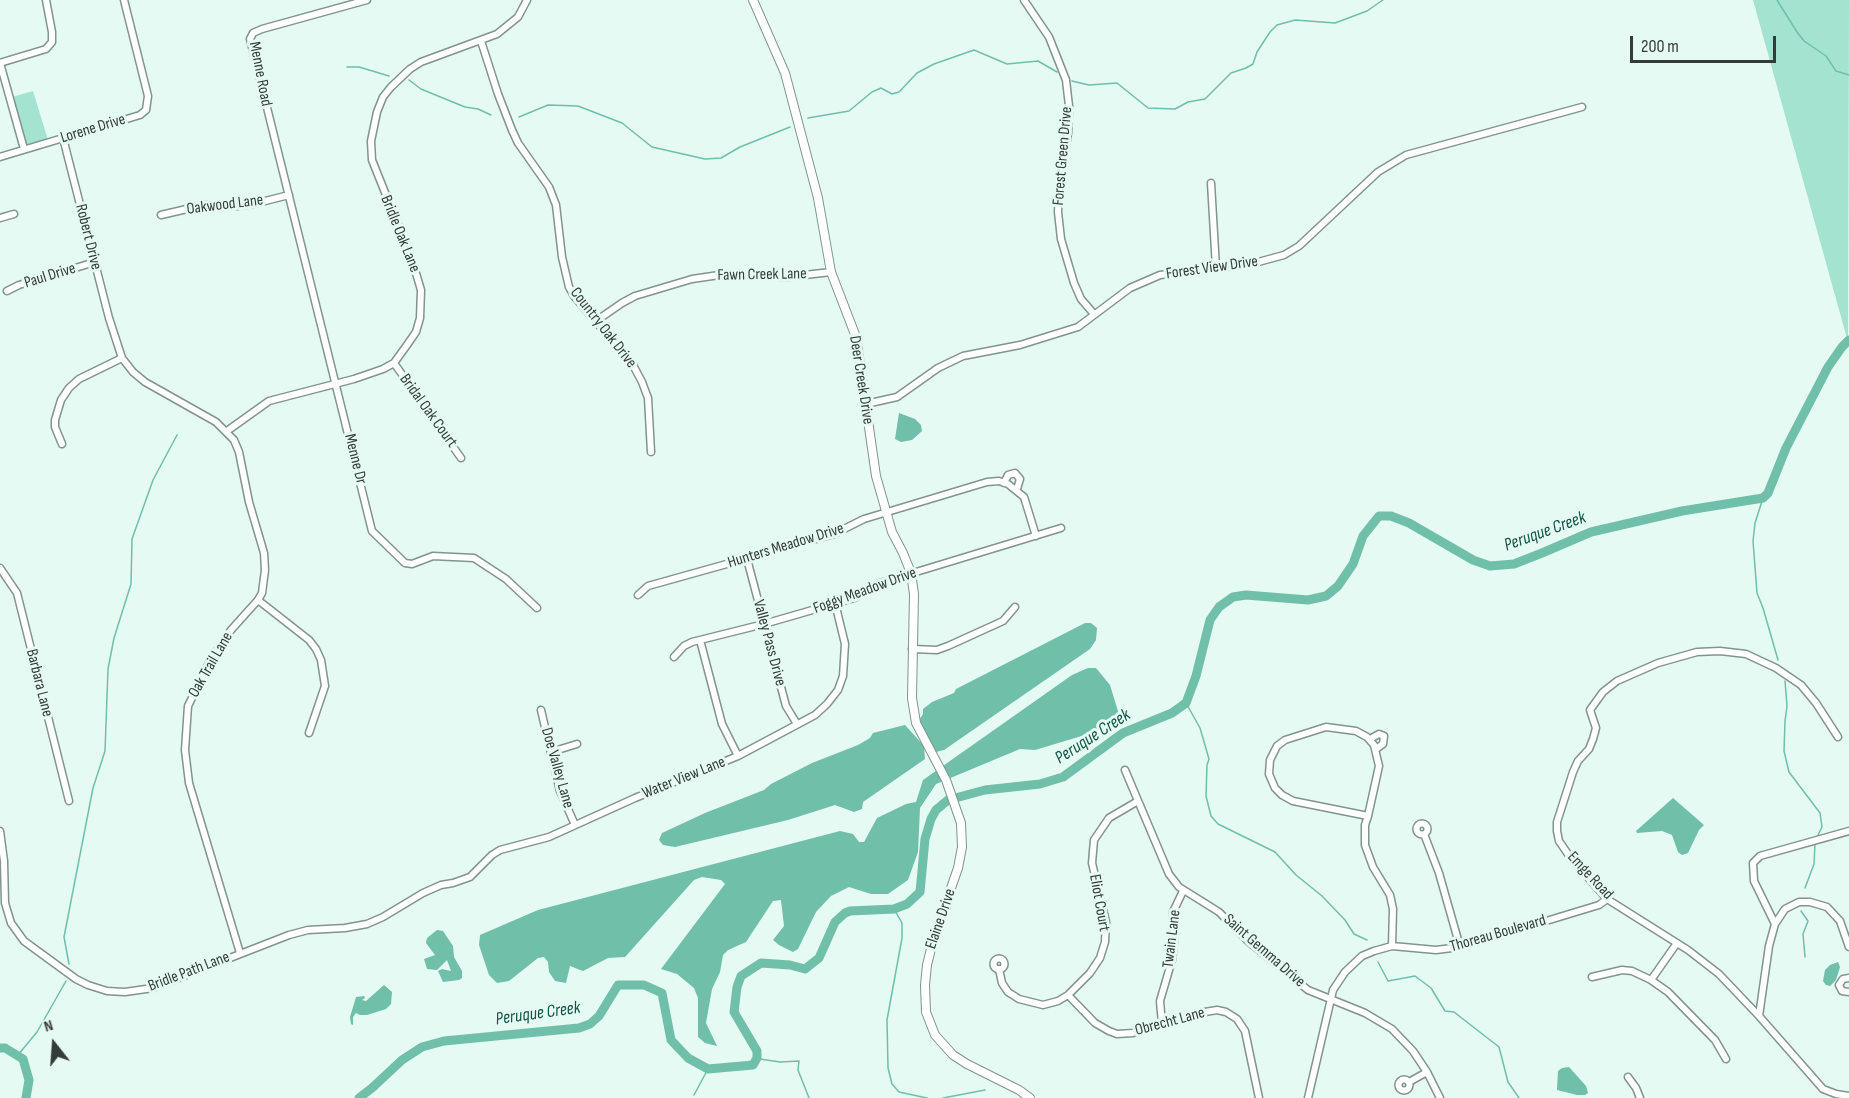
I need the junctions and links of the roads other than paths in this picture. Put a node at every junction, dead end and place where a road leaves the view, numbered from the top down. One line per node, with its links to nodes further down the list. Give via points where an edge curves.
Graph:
1 (45, 0): 8 (street, via 52,32 46,49)
2 (124, 0): 10 (street, Lorene Drive, via 148,105 140,115)
3 (368, 0): 14 (street, Menne Road, via 262,29 250,39)
4 (527, 0): 7 (street, Bridle Oak Lane, via 518,17)
5 (753, 0): 20 (street, Deer Creek Drive, via 785,73 818,198)
6 (1024, 0): 22 (street, Forest Green Drive, via 1049,38 1066,80 1068,133 1059,190 1059,224 1074,283)
7 (482, 41): 23 (street, Country Oak Drive, via 512,130 549,187 556,205 570,287); 25 (street, Bridle Oak Lane, via 421,62 399,77 383,98 373,124 372,160 421,290 416,332)
8 (0, 63): 11 (street)
9 (1582, 107): 19 (street, Forest View Drive, via 1406,155 1378,172 1299,246 1270,260)
10 (63, 138): 11 (street, Lorene Drive); 18 (street, Robert Drive)
11 (24, 149): 12 (street, Lorene Drive)
12 (0, 157)
13 (1211, 183): 19 (street)
14 (289, 195): 16 (street, Oakwood Lane, via 253,204 204,205); 26 (street, Menne Dr)
15 (14, 214): 17 (street)
16 (161, 215)
17 (0, 218)
18 (95, 262): 21 (street, Paul Drive); 24 (street, Robert Drive)
19 (1216, 268): 22 (street, Forest View Drive, via 1151,278)
20 (831, 272): 23 (street, Fawn Creek Lane, via 787,277 726,274 692,279 635,296); 27 (street, Deer Creek Drive, via 856,337)
21 (7, 291)
22 (1094, 314): 27 (street, Forest View Drive, via 1078,327 963,356 897,397)
23 (596, 321): 30 (street, Country Oak Drive, via 633,365 642,382 648,398)
24 (122, 358): 28 (street, via 145,382); 29 (street, via 69,388 55,420)
25 (394, 363): 26 (street); 31 (street, Bridal Oak Court)
26 (337, 383): 28 (street, via 269,401); 44 (street, Menne Dr, via 376,537 405,563 433,556 474,558 506,579)
27 (866, 404): 34 (street, Deer Creek Drive, via 876,476)
28 (227, 431): 41 (street, via 239,452 264,553 264,586)
29 (62, 444)
30 (651, 452)
31 (461, 458)
32 (1004, 483): 33 (street); 33 (street, Hunters Meadow Drive, via 1008,475 1015,473 1020,479); 34 (street, Hunters Meadow Drive, via 987,482)
33 (1017, 489): 36 (street, Hunters Meadow Drive, via 1024,497)
34 (886, 512): 37 (street, Hunters Meadow Drive, via 834,534); 39 (street, Deer Creek Drive)
35 (1060, 528): 36 (street, Foggy Meadow Drive)
36 (1036, 536): 39 (street, Foggy Meadow Drive)
37 (747, 559): 40 (street, Hunters Meadow Drive, via 648,586); 45 (street, Valley Pass Drive)
38 (0, 568): 60 (street, Barbara Lane, via 17,593)
39 (911, 573): 42 (street, Foggy Meadow Drive); 47 (street, Deer Creek Drive)
40 (638, 595)
41 (258, 600): 52 (street, via 309,640 321,660 325,686); 75 (street, Oak Trail Lane, via 210,661 188,706 184,758)
42 (835, 603): 45 (street, Foggy Meadow Drive); 51 (street, Water View Lane, via 845,644 843,676 827,704)
43 (1015, 607): 47 (street, via 1003,621 948,646 937,650)
44 (537, 608)
45 (764, 624): 46 (street, Foggy Meadow Drive); 51 (street, Valley Pass Drive, via 786,705)
46 (700, 640): 48 (street, Foggy Meadow Drive, via 684,646); 58 (street, via 722,724)
47 (912, 649): 49 (street, Deer Creek Drive)
48 (674, 657)
49 (912, 698): 91 (street, Elaine Drive, via 916,723 946,780 961,823 962,847 952,890 927,965 924,997 929,1023 953,1055)
50 (541, 710): 57 (street, Doe Valley Lane)
51 (797, 724): 58 (street, Water View Lane)
52 (309, 733)
53 (1838, 737): 69 (street, Emge Road, via 1801,685 1746,654 1697,652 1617,681 1590,710 1596,728 1593,739 1572,772 1557,822 1559,841)
54 (1370, 739): 56 (street); 56 (street, via 1379,734 1384,736 1383,744); 62 (street, via 1356,731 1326,727 1309,732 1277,746 1269,770 1275,788 1290,799)
55 (577, 744): 57 (street)
56 (1376, 749): 62 (street, via 1379,766)
57 (551, 752): 63 (street, Doe Valley Lane, via 563,801)
58 (738, 756): 63 (street, Water View Lane)
59 (1125, 770): 61 (street, Saint Gemma Drive)
60 (69, 801)
61 (1138, 801): 68 (street, Saint Gemma Drive, via 1169,874); 81 (street, Eliot Court, via 1109,818 1094,840 1092,863 1106,922 1105,942 1095,966)
62 (1368, 816): 72 (street, via 1365,845 1389,895)
63 (575, 825): 67 (street, Water View Lane, via 549,837 500,850 470,877)
64 (0, 831): 75 (street, Bridle Path Lane, via 5,903 17,932 76,979 107,991 144,990)
65 (1849, 831): 70 (street, via 1760,856 1753,863 1754,881)
66 (1424, 834): 73 (street)
67 (441, 885): 75 (street, Bridle Path Lane, via 367,924 308,930)
68 (1183, 891): 82 (street, Saint Gemma Drive, via 1219,912 1288,976); 84 (street, Twain Lane, via 1173,912 1172,960 1160,1001)
69 (1607, 899): 71 (street, Emge Road); 73 (street, Thoreau Boulevard, via 1599,905)
70 (1775, 924): 74 (street, via 1791,905 1819,904 1832,910 1840,921); 83 (street)
71 (1677, 943): 79 (street); 83 (street, Emge Road, via 1719,974)
72 (1392, 946): 73 (street, Thoreau Boulevard, via 1436,950); 82 (street, Thoreau Boulevard, via 1368,953 1353,963 1335,985)
73 (1460, 947)
74 (1849, 947)
75 (240, 953)
76 (999, 969): 81 (street, Eliot Court, via 1002,983 1018,999 1043,1005)
77 (1592, 977): 79 (street, via 1622,970)
78 (1849, 978): 80 (street, via 1839,985 1842,991)
79 (1652, 980): 85 (street, via 1715,1040)
80 (1849, 992)
81 (1068, 995): 84 (street, Obrecht Lane, via 1089,1018 1117,1034)
82 (1330, 999): 86 (street, Saint Gemma Drive, via 1392,1029 1411,1047); 93 (street, Thoreau Boulevard)
83 (1759, 1016): 89 (street, Emge Road, via 1816,1082)
84 (1162, 1024): 92 (street, Obrecht Lane, via 1217,1010 1237,1019 1247,1039)
85 (1726, 1059)
86 (1427, 1072): 88 (street); 94 (street, Saint Gemma Drive)
87 (1628, 1077): 95 (street)
88 (1409, 1082)
89 (1836, 1096): 90 (street, Emge Road)
90 (1849, 1096)
91 (1030, 1098)
92 (1259, 1098)
93 (1308, 1098)
94 (1440, 1098)
95 (1640, 1098)

